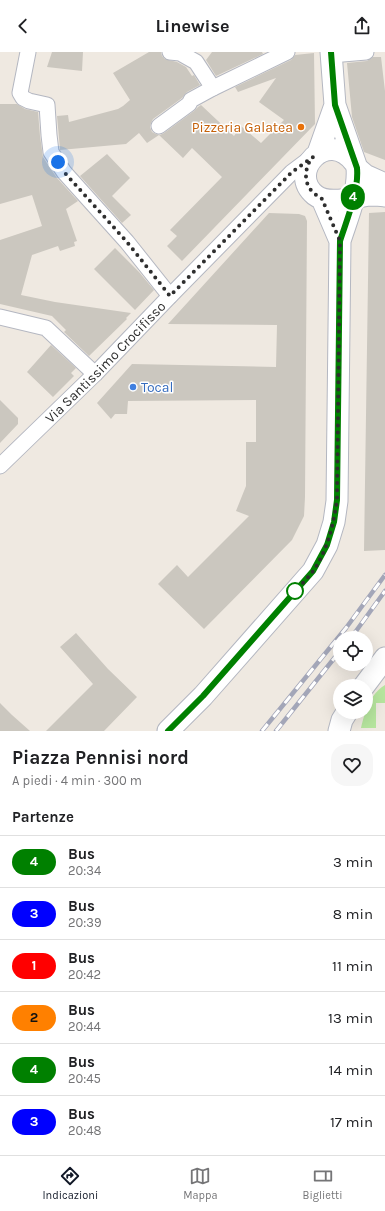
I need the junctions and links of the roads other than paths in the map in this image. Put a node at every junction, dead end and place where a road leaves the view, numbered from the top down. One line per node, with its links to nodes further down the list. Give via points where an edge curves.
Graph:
1 (28, 52): 14 (street, via 20,92 23,98 48,105 51,152 64,172 127,242)
2 (170, 52): 6 (street, via 180,53 196,62)
3 (287, 52): 6 (street)
4 (366, 52): 5 (street)
5 (331, 53): 7 (street)
6 (213, 88): 8 (street, via 191,100)
7 (335, 105): 9 (street); 10 (street)
8 (159, 126)
9 (315, 155): 10 (street, via 331,149 344,152); 10 (street, via 306,172 309,188 315,194); 14 (street, Via Santissimo Crocifisso, via 292,172)
10 (347, 184): 11 (street, via 365,175); 12 (street, via 372,195); 13 (street); 13 (street)
11 (385, 184)
12 (385, 196)
13 (340, 241): 21 (street, via 337,500 327,545 313,571 203,696)
14 (170, 296): 16 (street, Via Santissimo Crocifisso)
15 (0, 317): 16 (street, via 46,328)
16 (95, 374): 17 (street, Via Santissimo Crocifisso)
17 (0, 466)
18 (385, 658): 19 (street)
19 (369, 679)
20 (343, 719): 22 (street)
21 (168, 731)
22 (339, 731)

